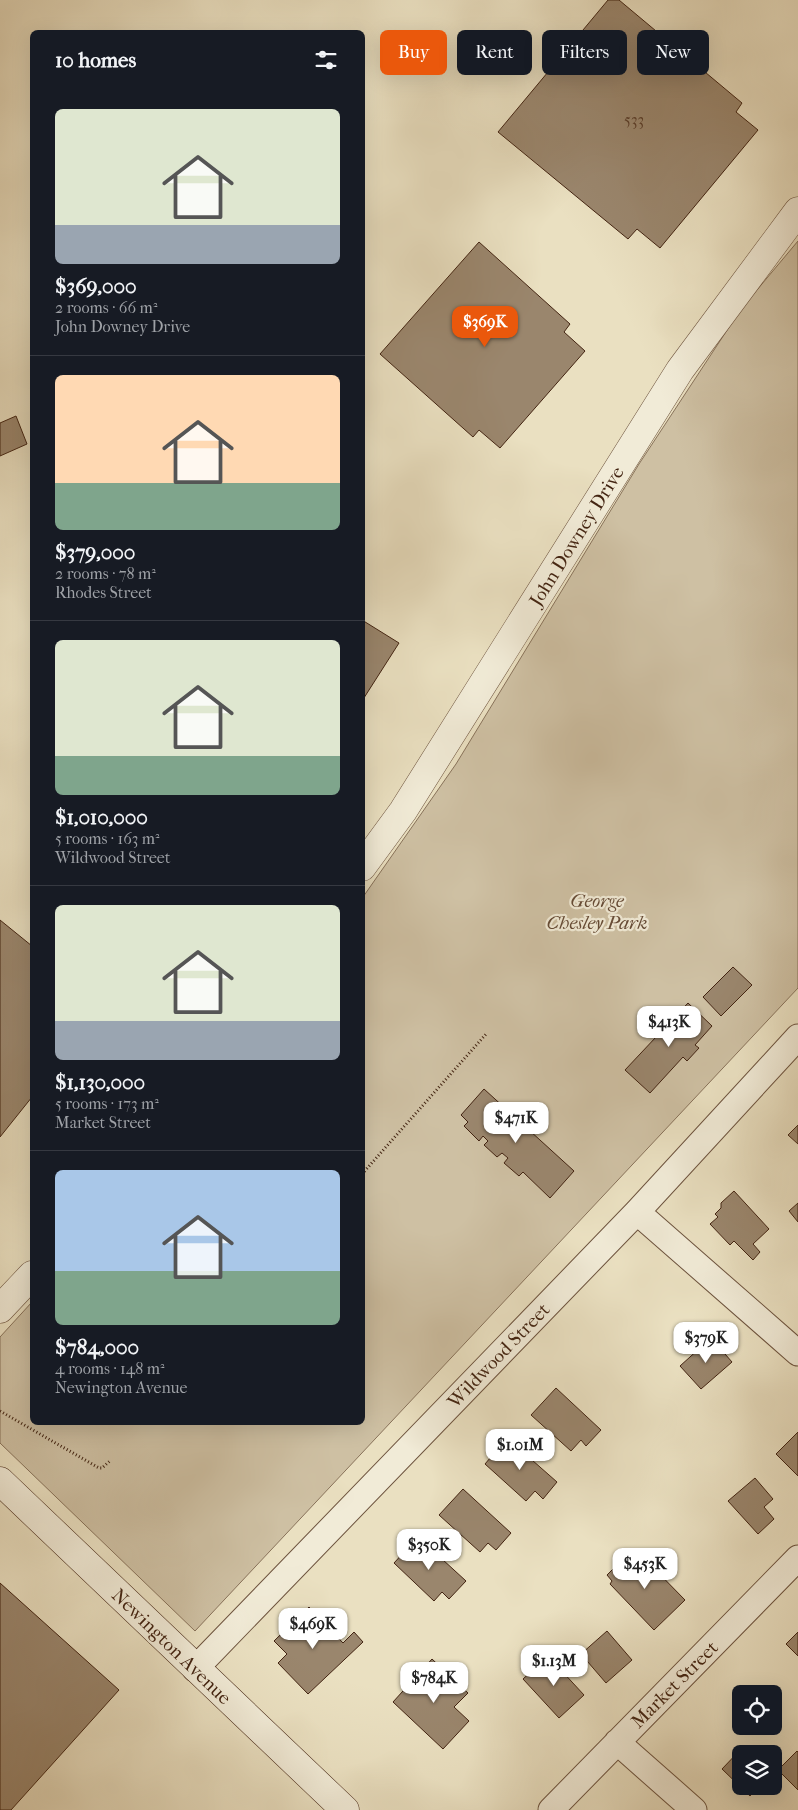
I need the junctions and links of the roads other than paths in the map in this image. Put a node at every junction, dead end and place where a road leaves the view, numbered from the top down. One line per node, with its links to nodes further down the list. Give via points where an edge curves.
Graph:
1 (798, 211): 2 (street, John Downey Drive, via 680,370 403,811)
2 (365, 863)
3 (798, 1037): 4 (street, Wildwood Street)
4 (637, 1212): 7 (street); 10 (street, Wildwood Street)
5 (30, 1276): 6 (street)
6 (0, 1309)
7 (798, 1353)
8 (0, 1481): 10 (street, Newington Avenue)
9 (798, 1558): 11 (street, Market Street)
10 (195, 1669): 12 (street, Newington Avenue)
11 (617, 1742): 13 (street, Market Street); 14 (street)
12 (345, 1810)
13 (551, 1810)
14 (694, 1810)

